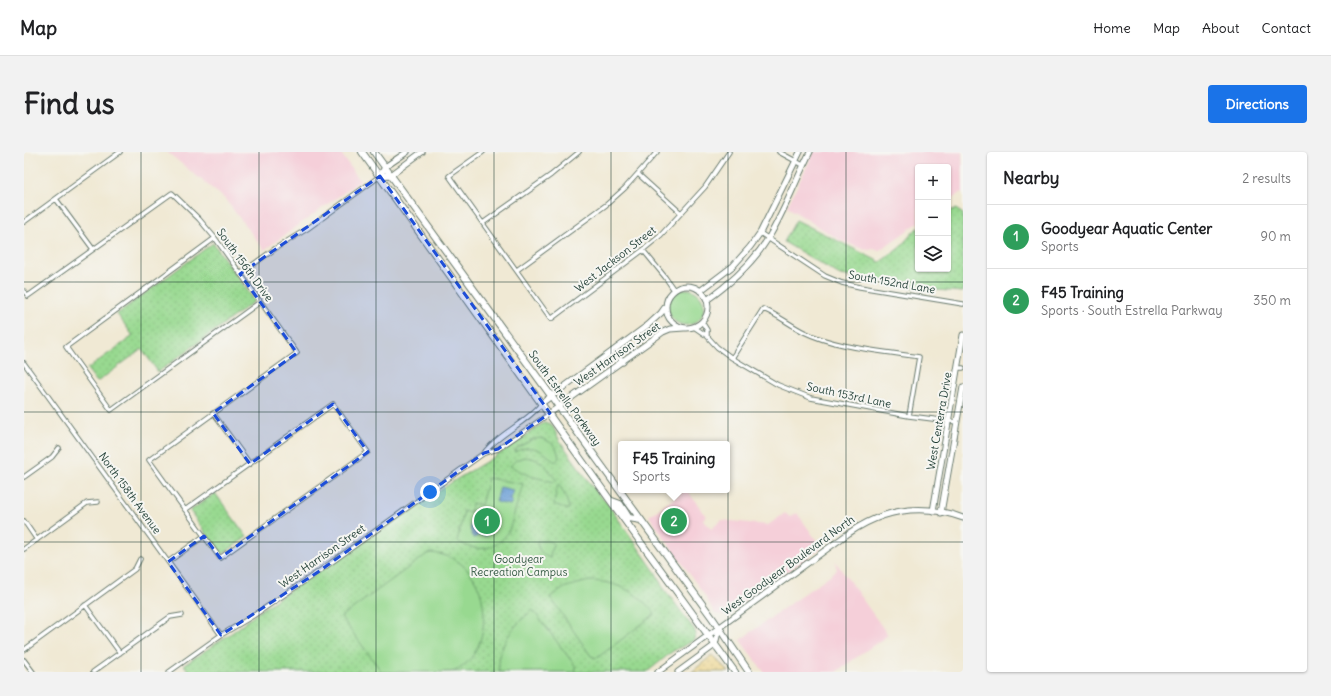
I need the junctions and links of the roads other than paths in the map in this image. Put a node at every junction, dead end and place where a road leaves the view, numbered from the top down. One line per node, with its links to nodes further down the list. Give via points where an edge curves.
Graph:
1 (120, 152): 19 (street)
2 (362, 152): 18 (main road, South Estrella Parkway)
3 (374, 152): 15 (main road, South Estrella Parkway)
4 (407, 152): 15 (street)
5 (422, 152): 17 (street)
6 (483, 152): 22 (street, via 449,176)
7 (579, 152): 22 (street)
8 (657, 152): 16 (street)
9 (729, 152): 20 (street, West Jackson Street, via 705,186)
10 (778, 152): 13 (street)
11 (800, 152): 13 (street)
12 (810, 152): 14 (street)
13 (796, 161): 14 (street); 23 (street)
14 (803, 165): 25 (street)
15 (385, 167): 17 (main road, South Estrella Parkway); 18 (street)
16 (638, 174): 20 (street); 28 (street, via 606,205)
17 (391, 175): 18 (street); 48 (main road, South Estrella Parkway)
18 (380, 176): 29 (street); 49 (main road, South Estrella Parkway)
19 (56, 199): 21 (street); 26 (street)
20 (681, 213): 27 (street, West Jackson Street)
21 (24, 222)
22 (483, 223): 28 (street)
23 (760, 234): 25 (street, South 152nd Lane); 31 (street, via 733,266)
24 (215, 238): 26 (street, South 156th Drive, via 172,192); 29 (street, South 156th Drive); 34 (street, via 66,346 111,410)
25 (767, 239): 33 (street, via 754,259); 35 (street, South 152nd Lane, via 825,276 842,283)
26 (93, 249): 32 (street, via 28,296)
27 (643, 250): 28 (street, West Jackson Street, via 551,319); 30 (street)
28 (517, 270)
29 (240, 274): 34 (street, South 156th Drive)
30 (674, 290): 31 (street, via 687,286); 36 (street)
31 (700, 290): 33 (street)
32 (24, 291)
33 (707, 300): 37 (street, via 707,314)
34 (260, 302): 52 (street, South 156th Drive, via 297,353)
35 (963, 304)
36 (666, 306): 39 (street, via 673,323); 42 (street, West Harrison Street, via 655,319)
37 (702, 322): 38 (street); 41 (street, South 153rd Lane, via 707,330)
38 (694, 327): 39 (street); 41 (street, South 153rd Lane)
39 (684, 328): 45 (street, West Harrison Street, via 663,332)
40 (963, 335): 46 (street, West Centerra Drive)
41 (707, 336): 43 (street, South 153rd Lane)
42 (614, 350): 45 (street); 48 (street, West Harrison Street)
43 (732, 358): 53 (street, South 153rd Lane, via 778,385 811,398); 53 (street, via 763,309 803,332 820,338 848,346 919,357)
44 (24, 362): 74 (street, North 158th Avenue)
45 (623, 362): 50 (street, West Harrison Street)
46 (960, 368): 54 (street, West Centerra Drive)
47 (963, 387): 55 (street, West Centerra Drive)
48 (551, 396): 49 (street, West Harrison Street); 50 (main road, South Estrella Parkway)
49 (542, 403): 51 (main road, South Estrella Parkway); 57 (street, West Harrison Street, via 535,412 490,445)
50 (559, 406): 51 (street, West Harrison Street); 60 (main road, South Estrella Parkway)
51 (550, 413): 57 (street, West Harrison Street, via 498,449); 62 (main road, South Estrella Parkway)
52 (214, 414): 58 (street); 64 (street, via 149,460)
53 (909, 416): 54 (street, South 153rd Lane)
54 (949, 421): 55 (street, South 153rd Lane); 65 (street, West Centerra Drive)
55 (957, 422): 66 (street, West Centerra Drive)
56 (59, 448): 59 (street, via 52,457)
57 (484, 453): 78 (street, West Harrison Street, via 315,574)
58 (250, 464): 64 (street); 70 (street, via 333,404 368,452 220,558)
59 (24, 477)
60 (618, 488)
61 (622, 493): 68 (main road, South Estrella Parkway)
62 (610, 500): 68 (main road, via 620,504 629,518); 79 (main road, South Estrella Parkway)
63 (98, 502): 71 (street, via 87,503)
64 (185, 510): 70 (street)
65 (933, 511): 66 (street, West Goodyear Boulevard North); 77 (street, West Goodyear Boulevard North, via 903,511 872,519 861,525)
66 (941, 513): 67 (street, West Goodyear Boulevard North)
67 (963, 518)
68 (641, 520): 77 (main road, South Estrella Parkway)
69 (24, 521): 71 (street)
70 (204, 536): 74 (street)
71 (38, 540): 72 (street)
72 (24, 549)
73 (140, 560): 75 (street, via 135,569)
74 (168, 562): 78 (street, North 158th Avenue)
75 (85, 605): 81 (street); 82 (street)
76 (182, 615): 82 (street, via 170,617)
77 (719, 628): 79 (street, West Goodyear Boulevard North); 80 (street, West Goodyear Boulevard North); 90 (main road, South Estrella Parkway)
78 (221, 635): 86 (street, West Harrison Street)
79 (708, 635): 80 (main road, South Estrella Parkway); 87 (street, West Goodyear Boulevard North)
80 (715, 645): 88 (street); 89 (main road, South Estrella Parkway)
81 (24, 650)
82 (120, 653): 85 (street)
83 (24, 660): 84 (street)
84 (33, 672)
85 (93, 672)
86 (169, 672)
87 (658, 672)
88 (678, 672)
89 (735, 672)
90 (749, 672)

